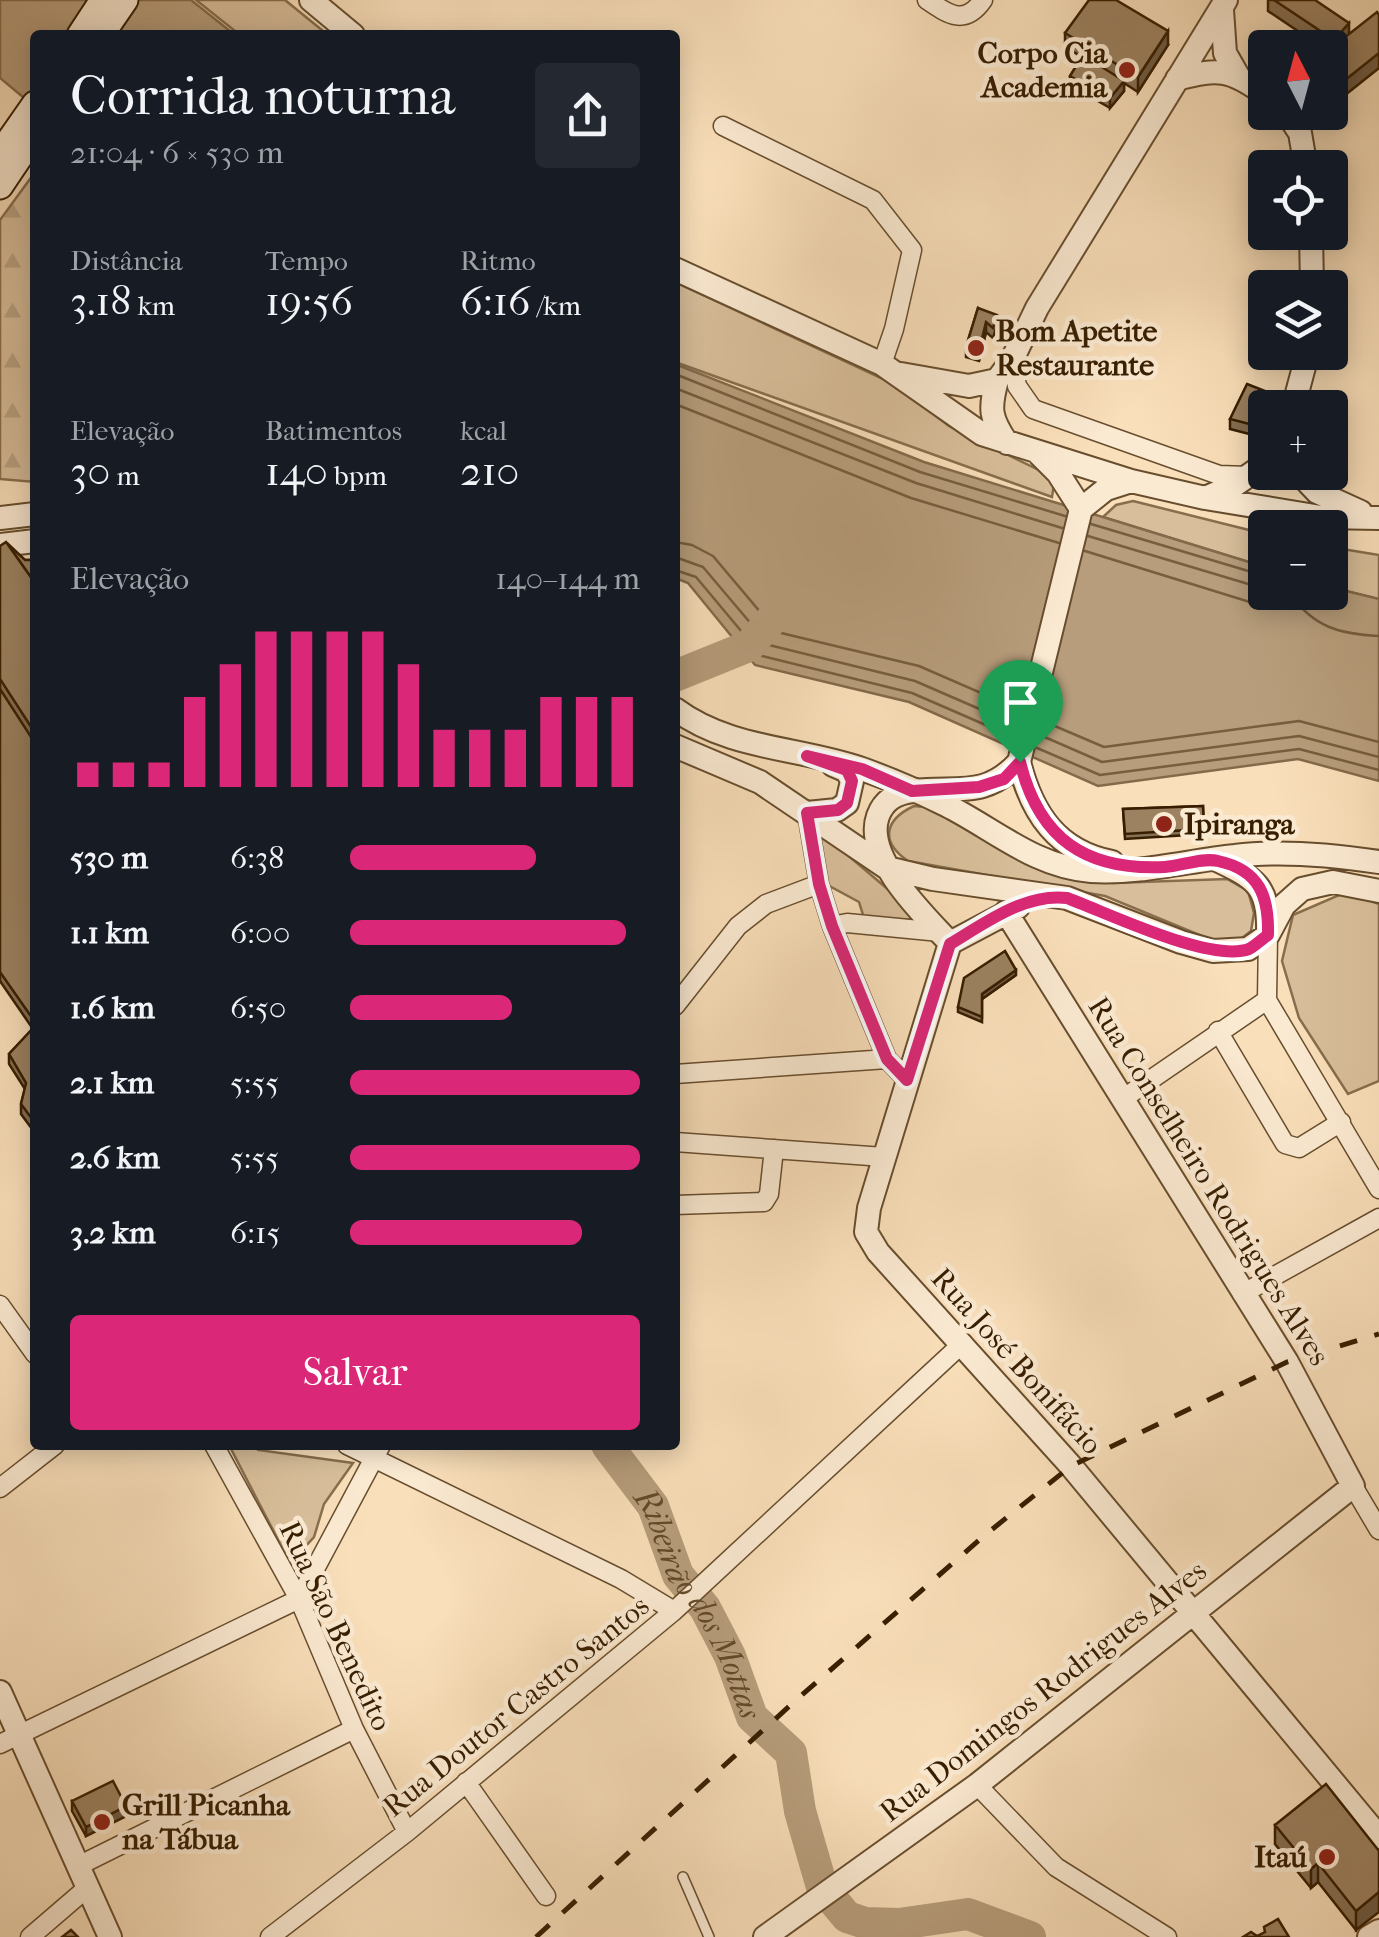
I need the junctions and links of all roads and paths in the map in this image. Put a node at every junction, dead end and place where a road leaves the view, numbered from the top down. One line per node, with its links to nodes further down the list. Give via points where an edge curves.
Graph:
1 (104, 0): 7 (main road)
2 (125, 0): 8 (main road)
3 (311, 0): 9 (street)
4 (927, 0): 5 (street, via 964,18)
5 (983, 0)
6 (1224, 4): 10 (street, via 1221,31); 11 (street)
7 (83, 30)
8 (104, 30)
9 (347, 30)
10 (1236, 74): 11 (street); 12 (street)
11 (1177, 80): 19 (street)
12 (1248, 82)
13 (30, 111): 16 (main road)
14 (723, 126): 20 (street, via 873,200 912,250)
15 (30, 141): 17 (main road)
16 (0, 154)
17 (0, 186)
18 (680, 270): 20 (street)
19 (1012, 360): 21 (street); 24 (street, via 1017,386 1033,409 1219,475)
20 (888, 368): 21 (street, via 969,386); 22 (street, via 982,434)
21 (997, 380): 22 (street, via 992,422)
22 (1007, 443): 23 (street)
23 (1034, 450): 26 (street); 29 (street, via 1058,473)
24 (1248, 471)
25 (1248, 474): 28 (street)
26 (1131, 481): 28 (street); 29 (street, via 1106,489)
27 (1318, 490): 32 (street)
28 (1205, 498): 32 (street, via 1321,517)
29 (1080, 513): 38 (street)
30 (30, 515): 31 (street)
31 (0, 518)
32 (1379, 518)
33 (30, 545): 34 (street)
34 (0, 548)
35 (683, 715): 37 (street, via 724,737)
36 (680, 748): 40 (street, via 760,782)
37 (807, 756): 39 (street, via 862,769); 40 (street, via 847,770 852,781 847,803 838,810)
38 (1020, 759): 39 (street, via 1004,779 979,787); 44 (street, via 1039,816 1058,838 1091,858)
39 (912, 791): 43 (street, via 894,794 875,823 874,839); 44 (street, via 1045,860 1089,871)
40 (807, 813): 43 (street); 45 (street)
41 (1216, 860): 42 (street, via 1334,855); 44 (street); 50 (street, via 1262,888)
42 (1379, 862)
43 (887, 868): 47 (street); 51 (street)
44 (1141, 868)
45 (819, 884): 49 (street); 52 (street, via 766,904 738,926)
46 (1379, 891): 50 (street, via 1333,882 1302,889)
47 (1048, 896): 48 (street); 50 (street, via 1213,951 1248,949)
48 (1006, 912): 51 (street); 58 (street, Rua Conselheiro Rodrigues Alves)
49 (832, 926): 51 (street); 55 (street)
50 (1268, 935): 53 (street)
51 (945, 938): 57 (street, Rua José Bonifácio)
52 (680, 1000)
53 (1268, 1000): 54 (street); 59 (street)
54 (1218, 1032): 58 (street); 59 (street, via 1286,1144 1300,1148)
55 (887, 1059): 56 (street); 57 (street)
56 (680, 1074)
57 (907, 1080): 62 (street, Rua José Bonifácio)
58 (1124, 1098): 66 (street, Rua Conselheiro Rodrigues Alves)
59 (1341, 1122): 63 (street)
60 (680, 1142): 61 (street)
61 (774, 1150): 62 (street); 64 (street, via 764,1202)
62 (884, 1157): 68 (street, Rua José Bonifácio, via 866,1232)
63 (1379, 1188)
64 (680, 1205)
65 (1379, 1218): 66 (street)
66 (1242, 1294): 73 (street, Rua Conselheiro Rodrigues Alves)
67 (0, 1305): 69 (street)
68 (963, 1343): 77 (street, Rua Doutor Castro Santos); 78 (street, Rua José Bonifácio)
69 (30, 1347)
70 (49, 1450): 74 (street)
71 (217, 1450): 76 (street, Rua São Benedito)
72 (378, 1452): 76 (street); 77 (street)
73 (1353, 1486): 75 (street); 78 (street, Rua Domingos Rodrigues Alves)
74 (0, 1488)
75 (1379, 1530)
76 (299, 1599): 80 (street, Rua São Benedito); 81 (street)
77 (679, 1605): 82 (street, Rua Doutor Castro Santos)
78 (1194, 1614): 83 (street, Rua Domingos Rodrigues Alves); 85 (street, Rua José Bonifácio)
79 (0, 1692): 81 (street)
80 (354, 1730): 84 (street, Rua São Benedito); 86 (street)
81 (10, 1739): 86 (street)
82 (466, 1782): 84 (street, Rua Doutor Castro Santos); 88 (street)
83 (977, 1785): 94 (street, Rua Domingos Rodrigues Alves); 95 (street, via 1056,1867)
84 (406, 1832): 92 (street, Rua Doutor Castro Santos)
85 (1379, 1838)
86 (83, 1877): 90 (street); 91 (street)
87 (683, 1877): 93 (lane)
88 (546, 1896)
89 (1379, 1931): 96 (street)
90 (30, 1937)
91 (110, 1937)
92 (270, 1937)
93 (709, 1937)
94 (765, 1937)
95 (1167, 1937)
96 (1370, 1937)

